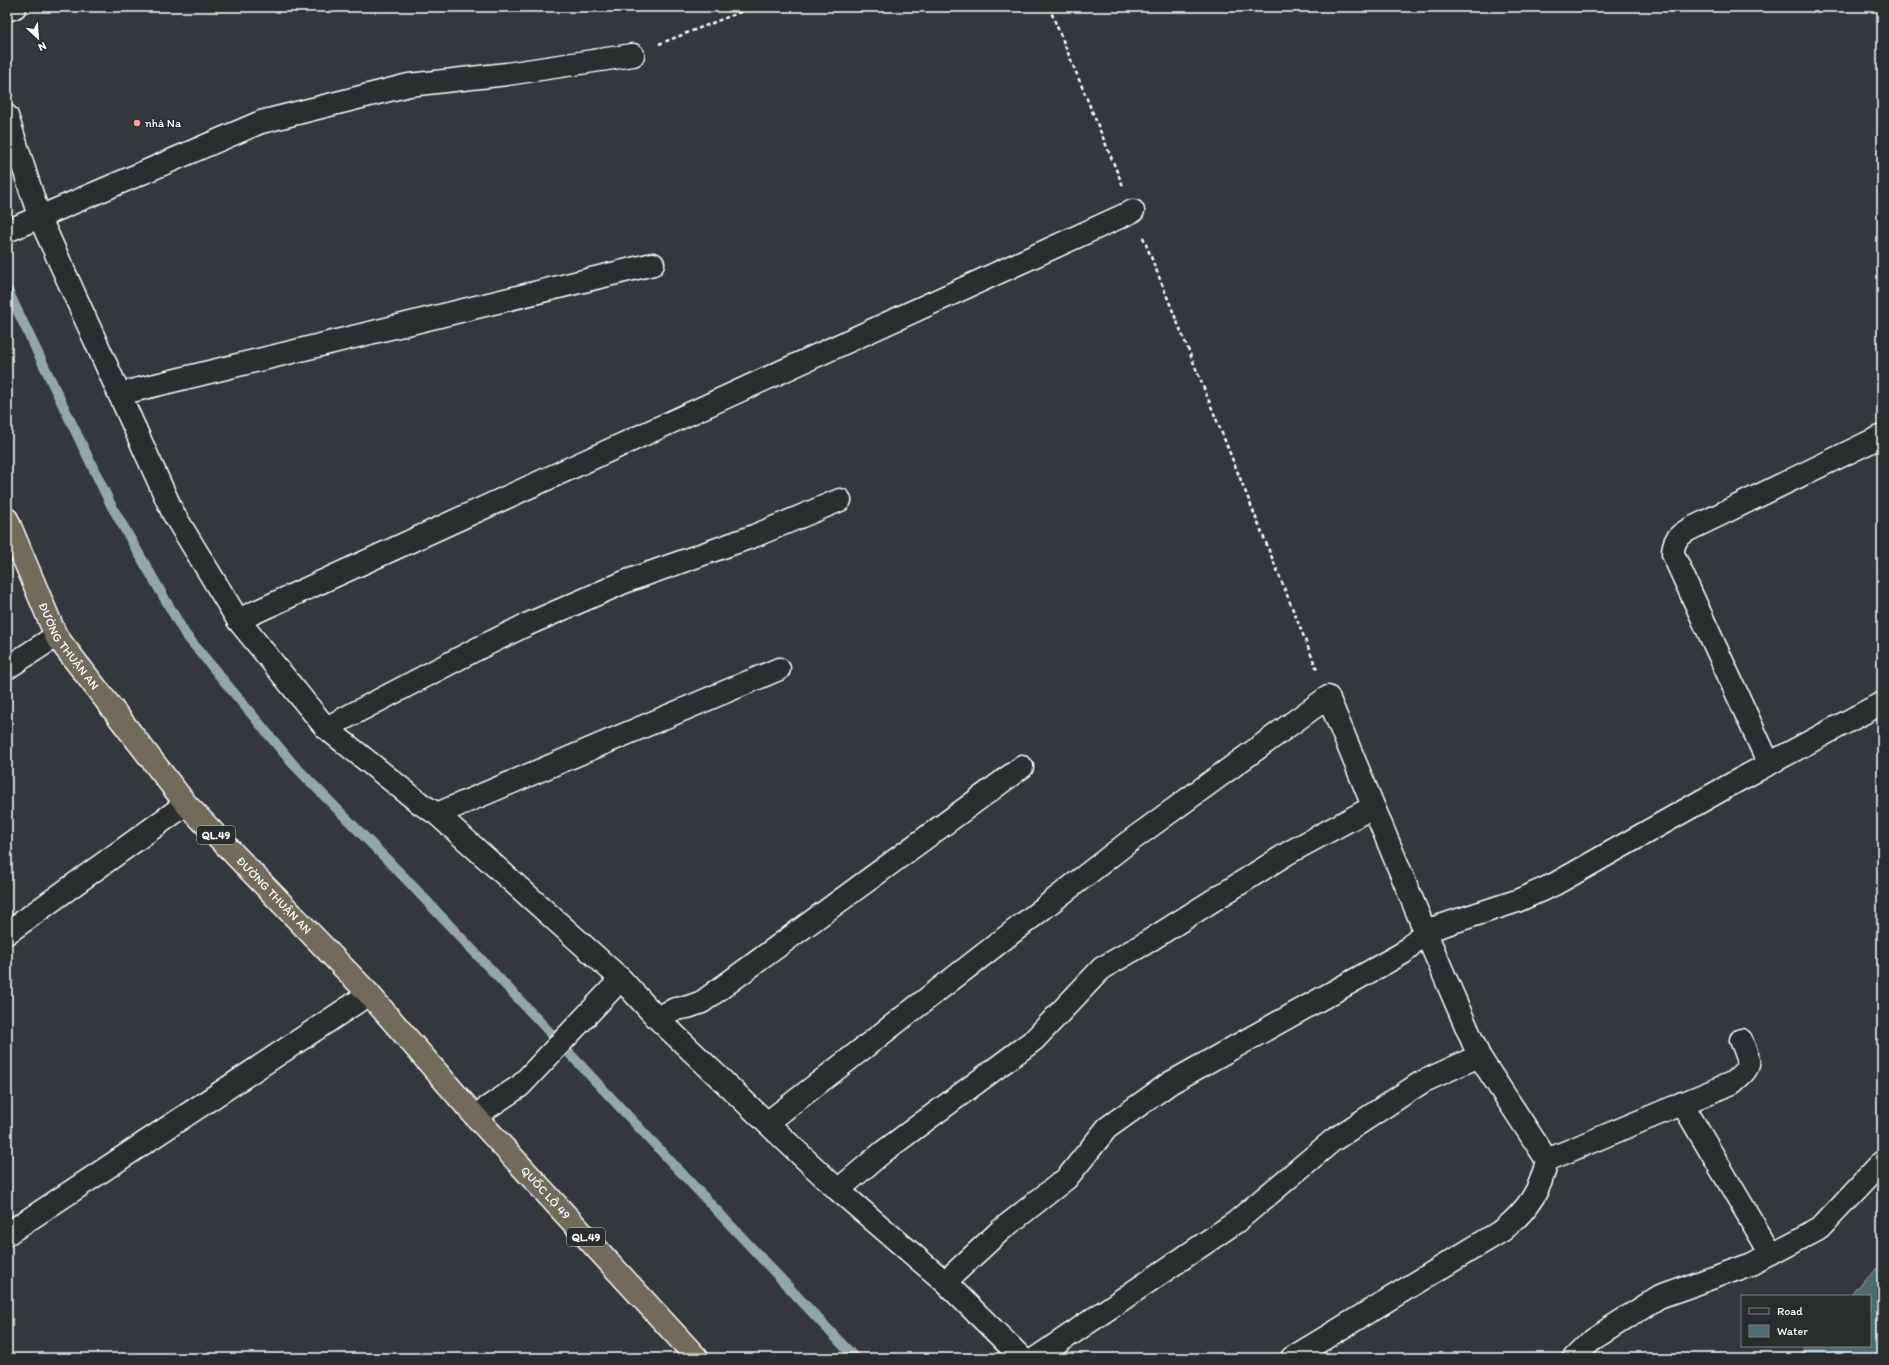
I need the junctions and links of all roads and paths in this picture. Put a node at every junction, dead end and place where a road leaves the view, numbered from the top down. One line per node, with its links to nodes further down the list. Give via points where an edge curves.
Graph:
1 (15, 7): 4 (street)
2 (753, 7): 5 (path)
3 (1049, 7): 7 (path)
4 (7, 10)
5 (632, 55): 8 (street, via 507,74 410,85 261,122)
6 (7, 116): 8 (street)
7 (1133, 211): 14 (street); 18 (path)
8 (23, 224): 10 (street)
9 (653, 264): 10 (street)
10 (119, 394): 14 (street, via 173,512)
11 (1882, 436): 21 (street, via 1688,530 1676,539 1673,546 1673,554)
12 (840, 500): 20 (street, via 754,536 627,581 526,625)
13 (8, 524): 15 (highway, ĐƯỜNG THUẬN AN / QL.49)
14 (238, 620): 20 (street)
15 (56, 636): 16 (street); 23 (highway, ĐƯỜNG THUẬN AN / QL.49)
16 (7, 668)
17 (779, 669): 25 (street)
18 (1328, 697): 24 (street); 35 (street, via 1126,844)
19 (1882, 703): 21 (street)
20 (326, 728): 25 (street)
21 (1769, 764): 26 (street, via 1555,884 1517,901)
22 (1022, 767): 30 (street, via 702,1002 675,1009)
23 (186, 804): 27 (street); 29 (highway, ĐƯỜNG THUẬN AN / QL.49)
24 (1373, 807): 26 (street); 38 (street, via 1288,853 1102,968 1034,1040 883,1152)
25 (437, 814): 28 (street)
26 (1425, 932): 32 (street); 41 (street, via 1403,953 1170,1083 1107,1128 1067,1178 1001,1230)
27 (7, 933)
28 (621, 979): 30 (street); 34 (street, via 520,1086)
29 (369, 994): 34 (highway, ĐƯỜNG THUẬN AN / QL.49); 39 (street)
30 (657, 1018): 35 (street)
31 (1741, 1040): 33 (street, via 1749,1060 1748,1067 1742,1074 1732,1083)
32 (1479, 1056): 36 (street); 44 (street, via 1422,1082 1332,1141 1236,1222)
33 (1682, 1103): 36 (street); 40 (street)
34 (475, 1116): 42 (highway, QUỐC LỘ 49 / QL.49)
35 (767, 1124): 38 (street)
36 (1546, 1160): 45 (street, via 1542,1179 1533,1198 1521,1215 1503,1230)
37 (1882, 1162): 40 (street, via 1820,1228)
38 (838, 1190): 41 (street)
39 (7, 1234)
40 (1771, 1254): 46 (street, via 1752,1264 1658,1297 1593,1339)
41 (945, 1282): 43 (street)
42 (697, 1358)
43 (1022, 1358)
44 (1036, 1358)
45 (1292, 1358)
46 (1574, 1358)

